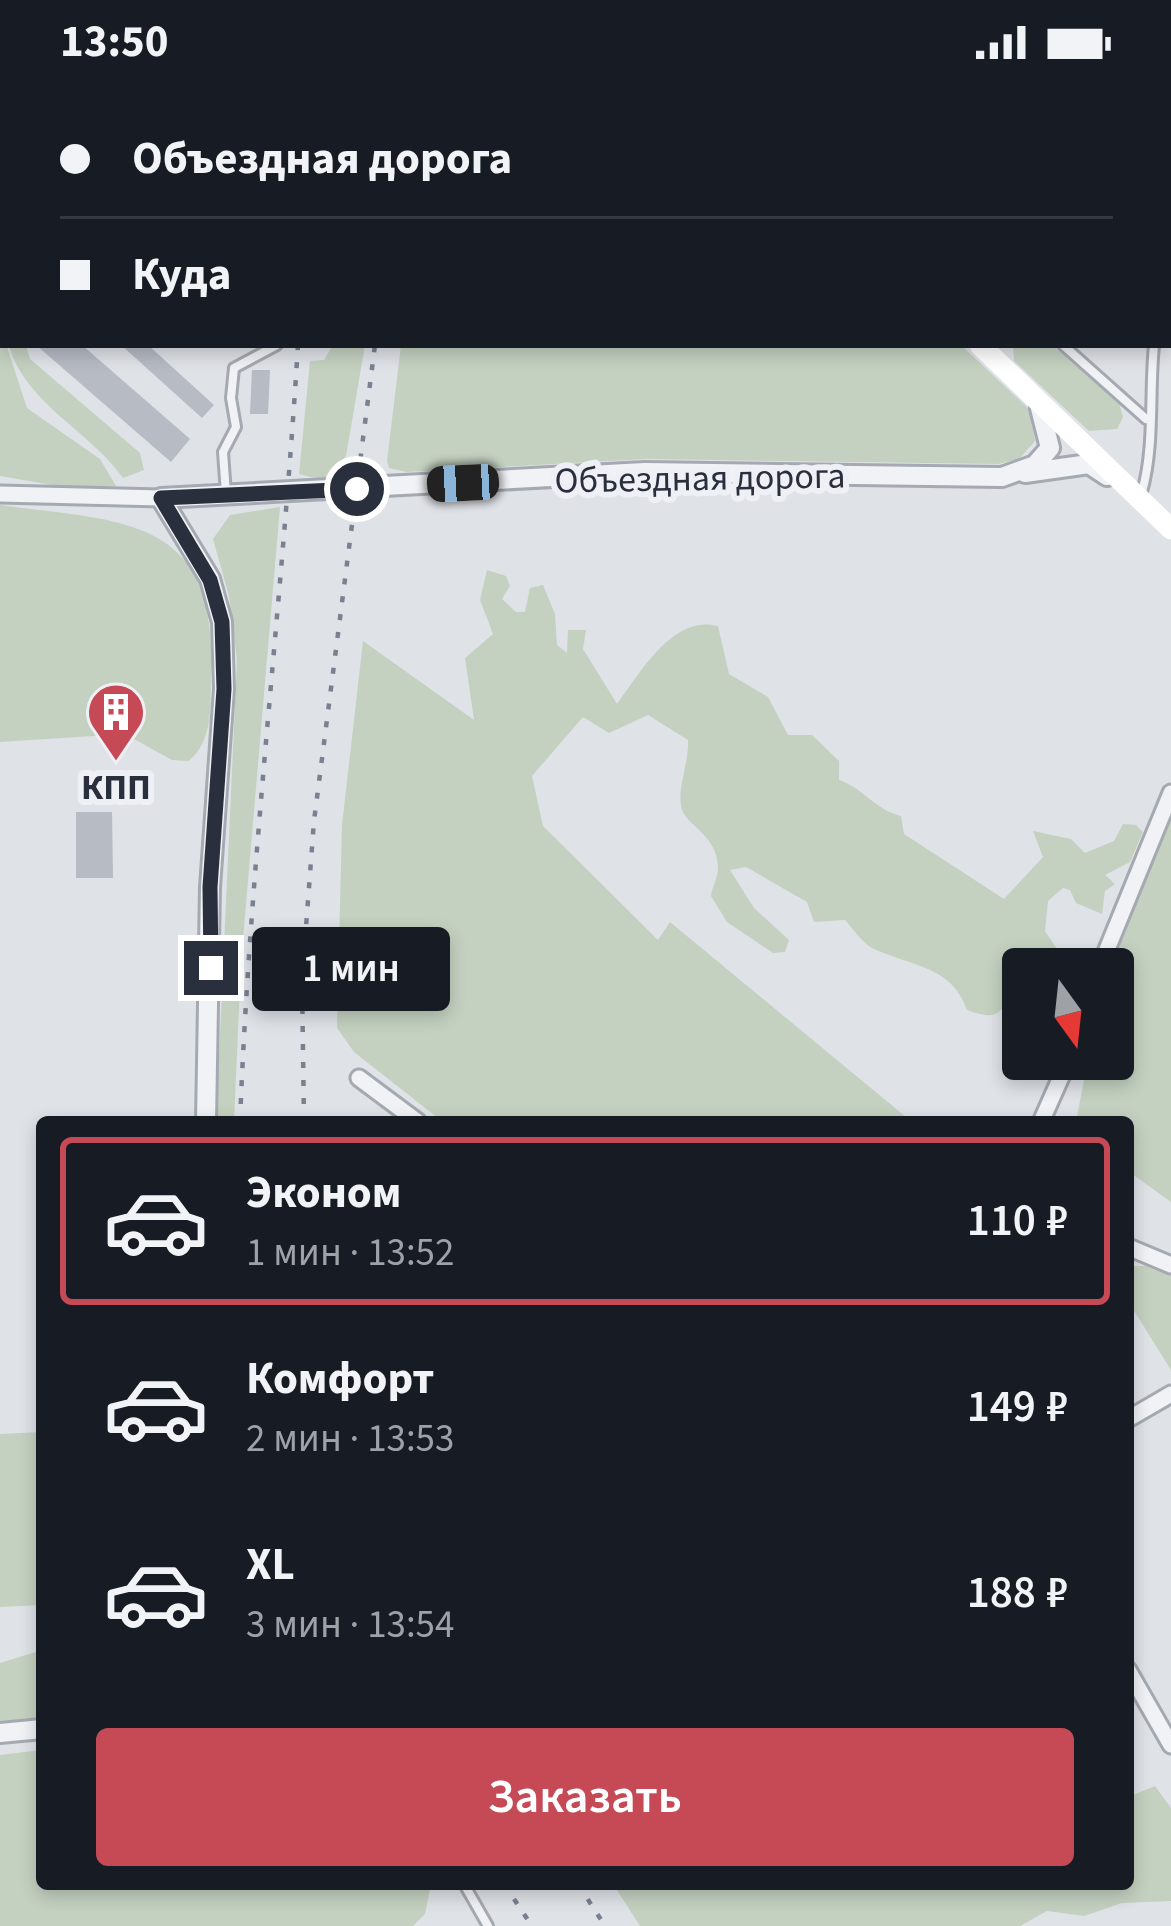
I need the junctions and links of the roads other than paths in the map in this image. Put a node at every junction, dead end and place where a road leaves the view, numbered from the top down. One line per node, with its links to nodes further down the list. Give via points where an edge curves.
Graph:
1 (271, 348): 9 (lane, via 234,368)
2 (1066, 348): 6 (lane)
3 (1154, 348): 6 (lane)
4 (999, 355): 5 (main road)
5 (1035, 398): 7 (street, via 1050,448 1035,465); 11 (main road)
6 (1147, 420): 11 (lane, via 1153,454)
7 (1002, 477): 9 (street, Объездная дорога, via 645,472); 11 (street, Объездная дорога, via 1089,464)
8 (0, 494): 10 (street, Объездная дорога)
9 (226, 495): 10 (street, Объездная дорога)
10 (161, 498): 17 (street, via 210,580 224,641)
11 (1140, 499): 12 (main road)
12 (1171, 529)
13 (1171, 793): 14 (street)
14 (1108, 948)
15 (359, 1078): 18 (street)
16 (1060, 1080): 19 (street)
17 (206, 1116)
18 (410, 1116)
19 (1044, 1116)
20 (1134, 1250): 21 (street)
21 (1171, 1265)
22 (1171, 1394): 23 (street)
23 (1134, 1416)
24 (1134, 1680): 27 (street)
25 (36, 1730): 26 (street)
26 (0, 1733)
27 (1171, 1744)
28 (467, 1890): 29 (lane)
29 (488, 1926)

